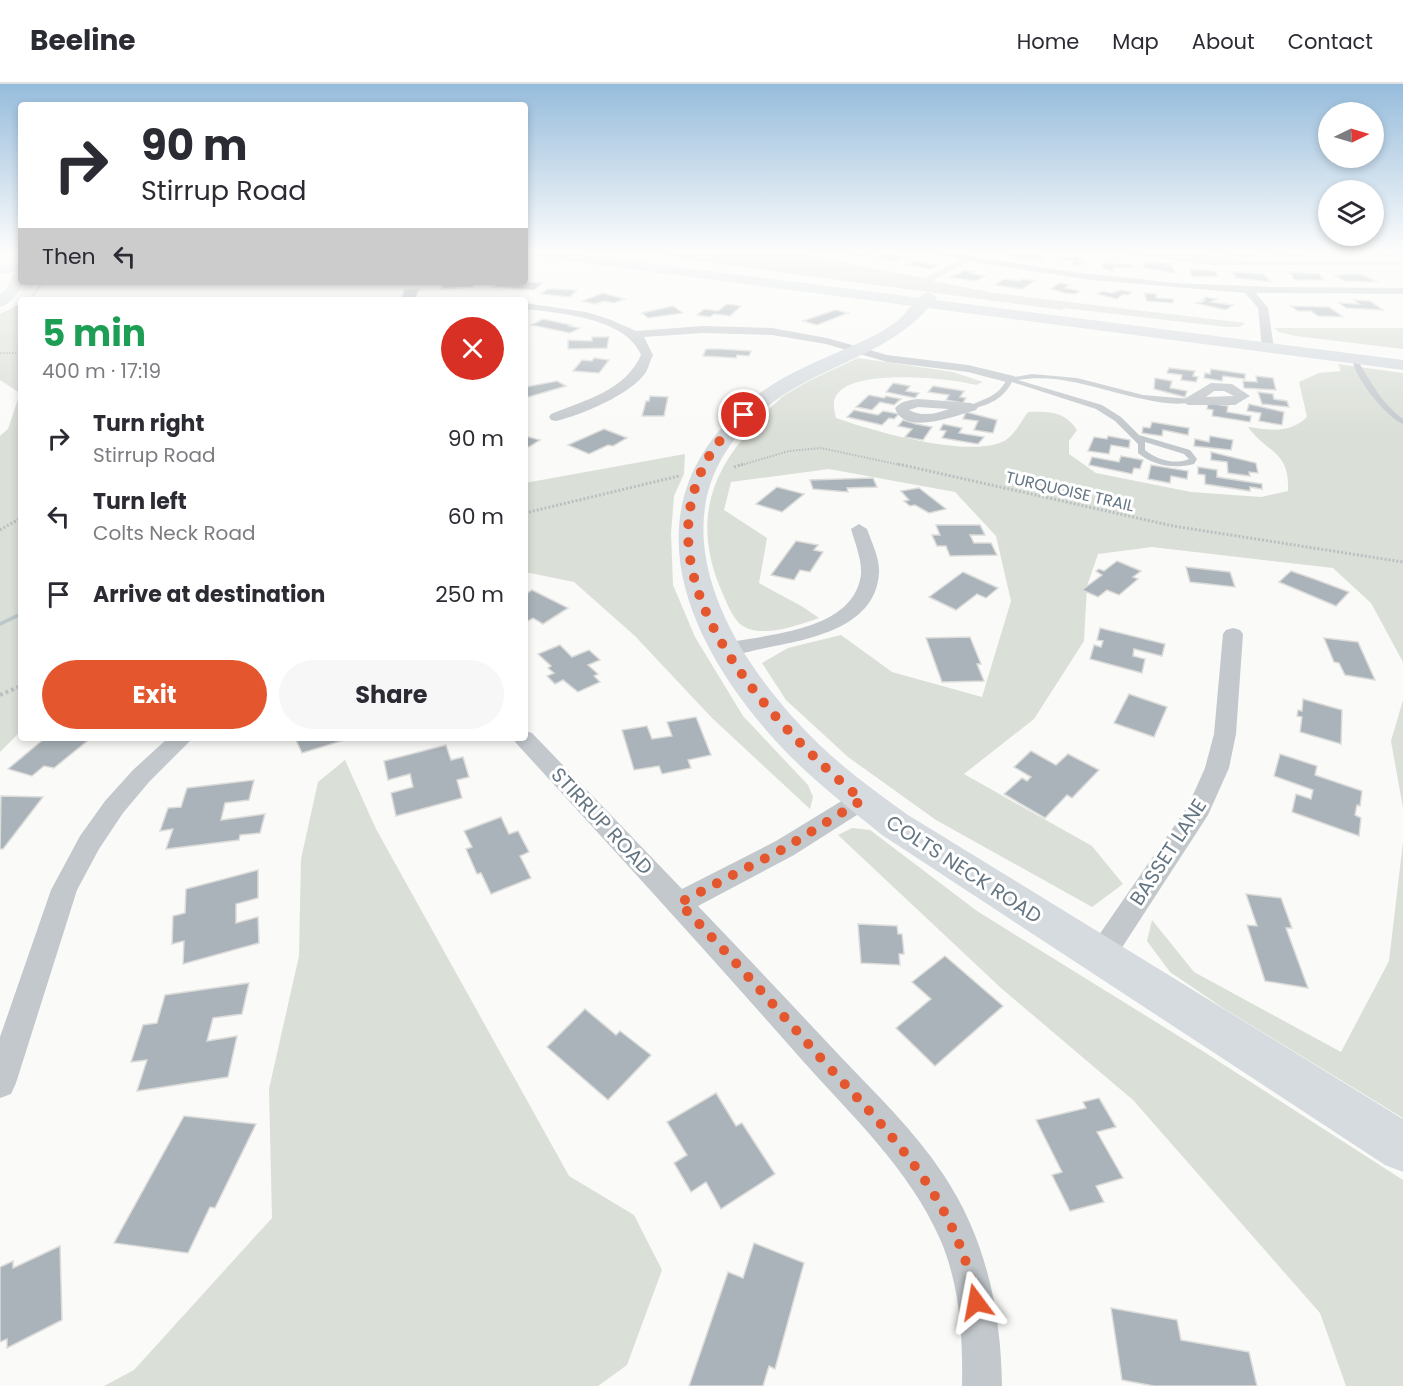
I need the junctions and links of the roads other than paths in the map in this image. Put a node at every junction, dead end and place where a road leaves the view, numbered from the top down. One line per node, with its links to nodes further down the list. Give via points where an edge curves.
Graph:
1 (573, 313): 5 (street, via 610,322)
2 (914, 313): 7 (main road, COLTS NECK ROAD, via 897,330)
3 (1019, 313): 6 (main road)
4 (1264, 313): 6 (street)
5 (634, 335): 7 (street, via 751,330 808,337); 14 (street, via 646,354 641,371 608,394)
6 (1267, 344): 8 (main road); 9 (main road)
7 (859, 350): 11 (street, via 898,361 974,368); 19 (main road, COLTS NECK ROAD, via 805,374 760,402 726,433 712,452 718,469 693,496 690,553 707,614)
8 (1403, 357)
9 (1354, 359): 10 (main road); 15 (lane, via 1366,382)
10 (1403, 365)
11 (1010, 379): 12 (lane, via 1032,375 1057,377 1148,399); 13 (lane, via 990,402); 16 (lane, via 1099,407)
12 (1188, 401)
13 (971, 407)
14 (556, 417)
15 (1403, 422)
16 (1136, 436): 16 (lane, via 1187,452 1193,459 1178,464 1156,460 1141,451 1142,444)
17 (859, 529): 19 (street, via 870,576 858,606 831,625 815,630)
18 (1233, 634): 24 (street, BASSET LANE, via 1225,734 1212,778 1199,809)
19 (723, 648): 22 (main road, COLTS NECK ROAD, via 788,734)
20 (179, 741): 25 (street, via 114,807 69,881)
21 (527, 741): 23 (street, STIRRUP ROAD)
22 (862, 800): 23 (street, via 785,848); 24 (main road, COLTS NECK ROAD)
23 (679, 903): 27 (street, STIRRUP ROAD, via 902,1148 932,1188 957,1234 973,1283 983,1339)
24 (1100, 957): 26 (main road, COLTS NECK ROAD)
25 (0, 1083)
26 (1403, 1148)
27 (982, 1386)

